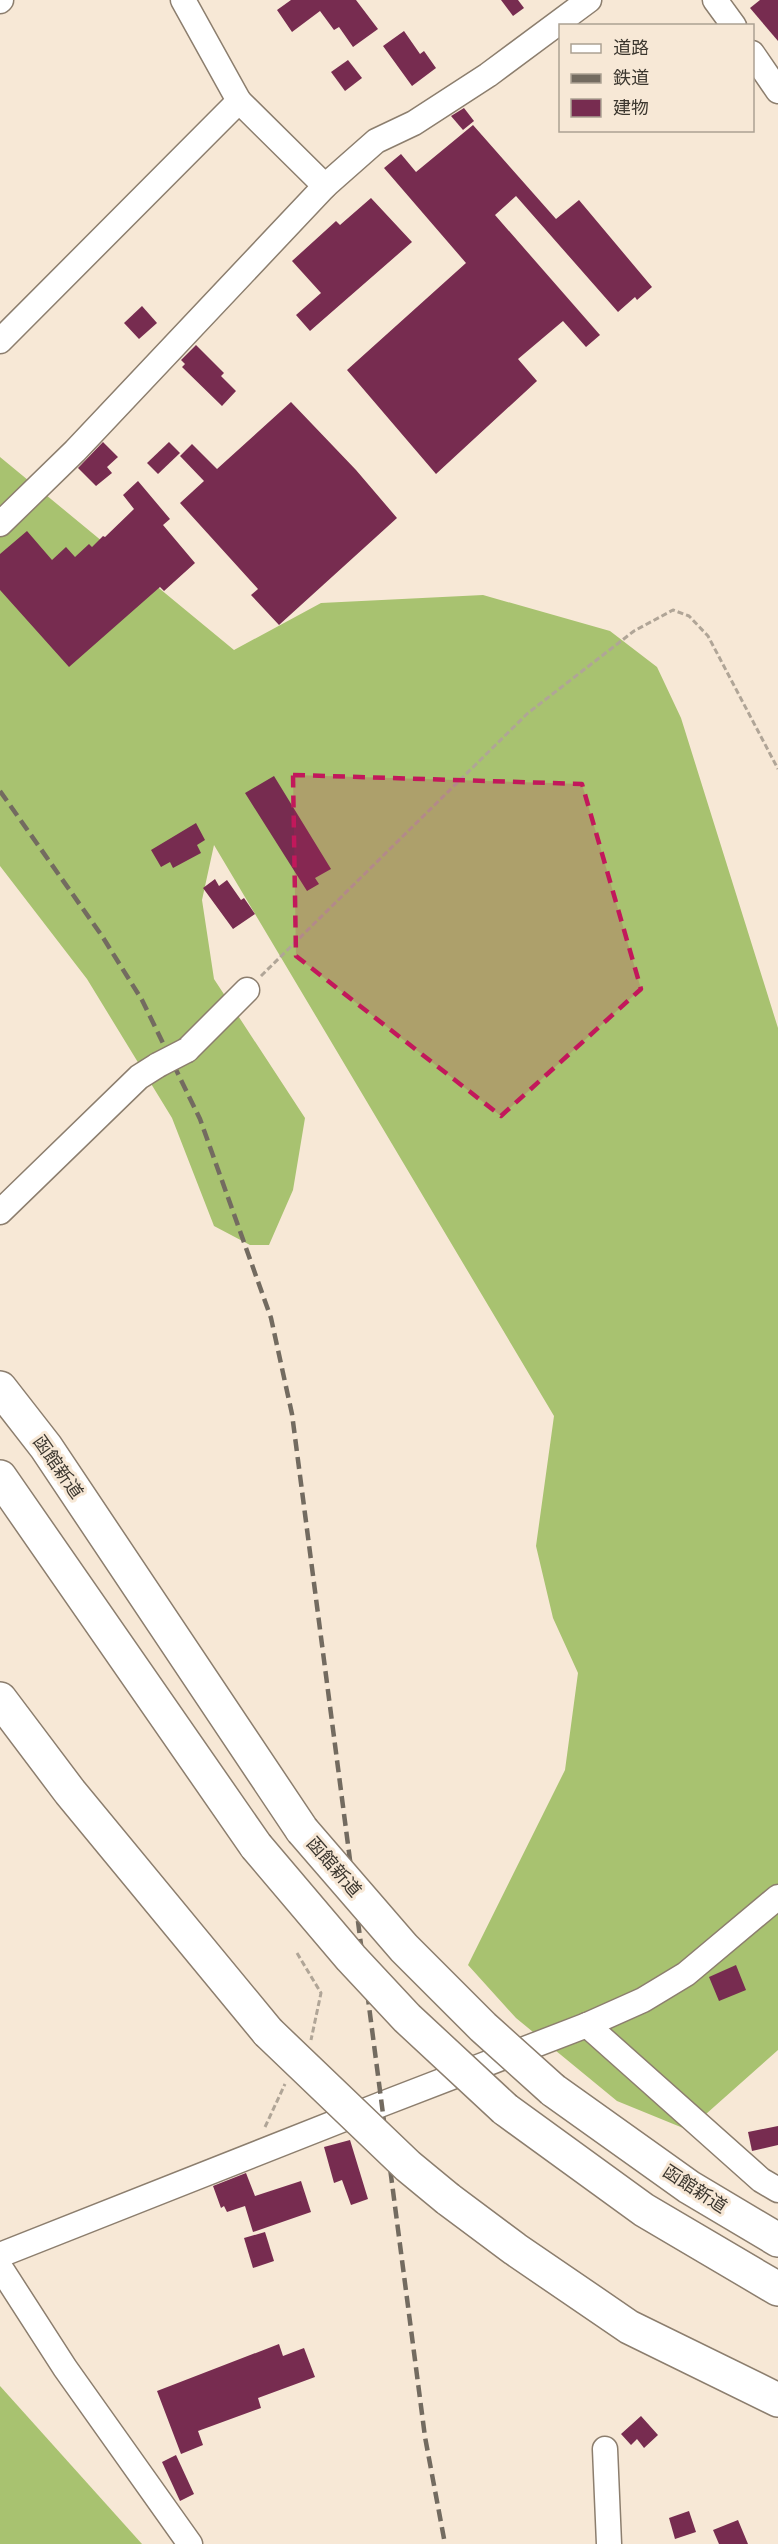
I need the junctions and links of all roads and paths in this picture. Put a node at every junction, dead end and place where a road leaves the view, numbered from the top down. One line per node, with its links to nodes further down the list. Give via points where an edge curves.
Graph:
1 (183, 0): 7 (street)
2 (589, 0): 8 (street, via 479,81 414,123 376,141)
3 (715, 0): 4 (street)
4 (733, 24)
5 (754, 55): 6 (street)
6 (778, 91)
7 (239, 101): 8 (street); 9 (street)
8 (325, 186): 10 (street, via 75,451)
9 (0, 342)
10 (0, 524)
11 (778, 769): 12 (path, via 708,636 689,616 673,610 634,631 528,713)
12 (247, 990): 13 (street, bridge, via 187,1050 139,1077)
13 (0, 1212)
14 (0, 1388): 22 (highway, 函館新道, bridge, via 46,1447 302,1830 404,1948 553,2090 689,2187)
15 (0, 1477): 18 (highway)
16 (0, 1507): 18 (highway)
17 (0, 1699): 26 (highway, bridge, via 70,1791 268,2032 408,2166 515,2249 629,2327)
18 (256, 1846): 25 (highway, bridge, via 407,2018 506,2109 644,2210)
19 (778, 1897): 20 (street, via 686,1974 643,2000)
20 (587, 2025): 21 (street, via 761,2180); 23 (street)
21 (778, 2190)
22 (778, 2240)
23 (0, 2255)
24 (0, 2267): 28 (street, via 64,2368)
25 (778, 2289)
26 (778, 2400)
27 (604, 2449): 29 (street)
28 (190, 2544)
29 (609, 2544)

